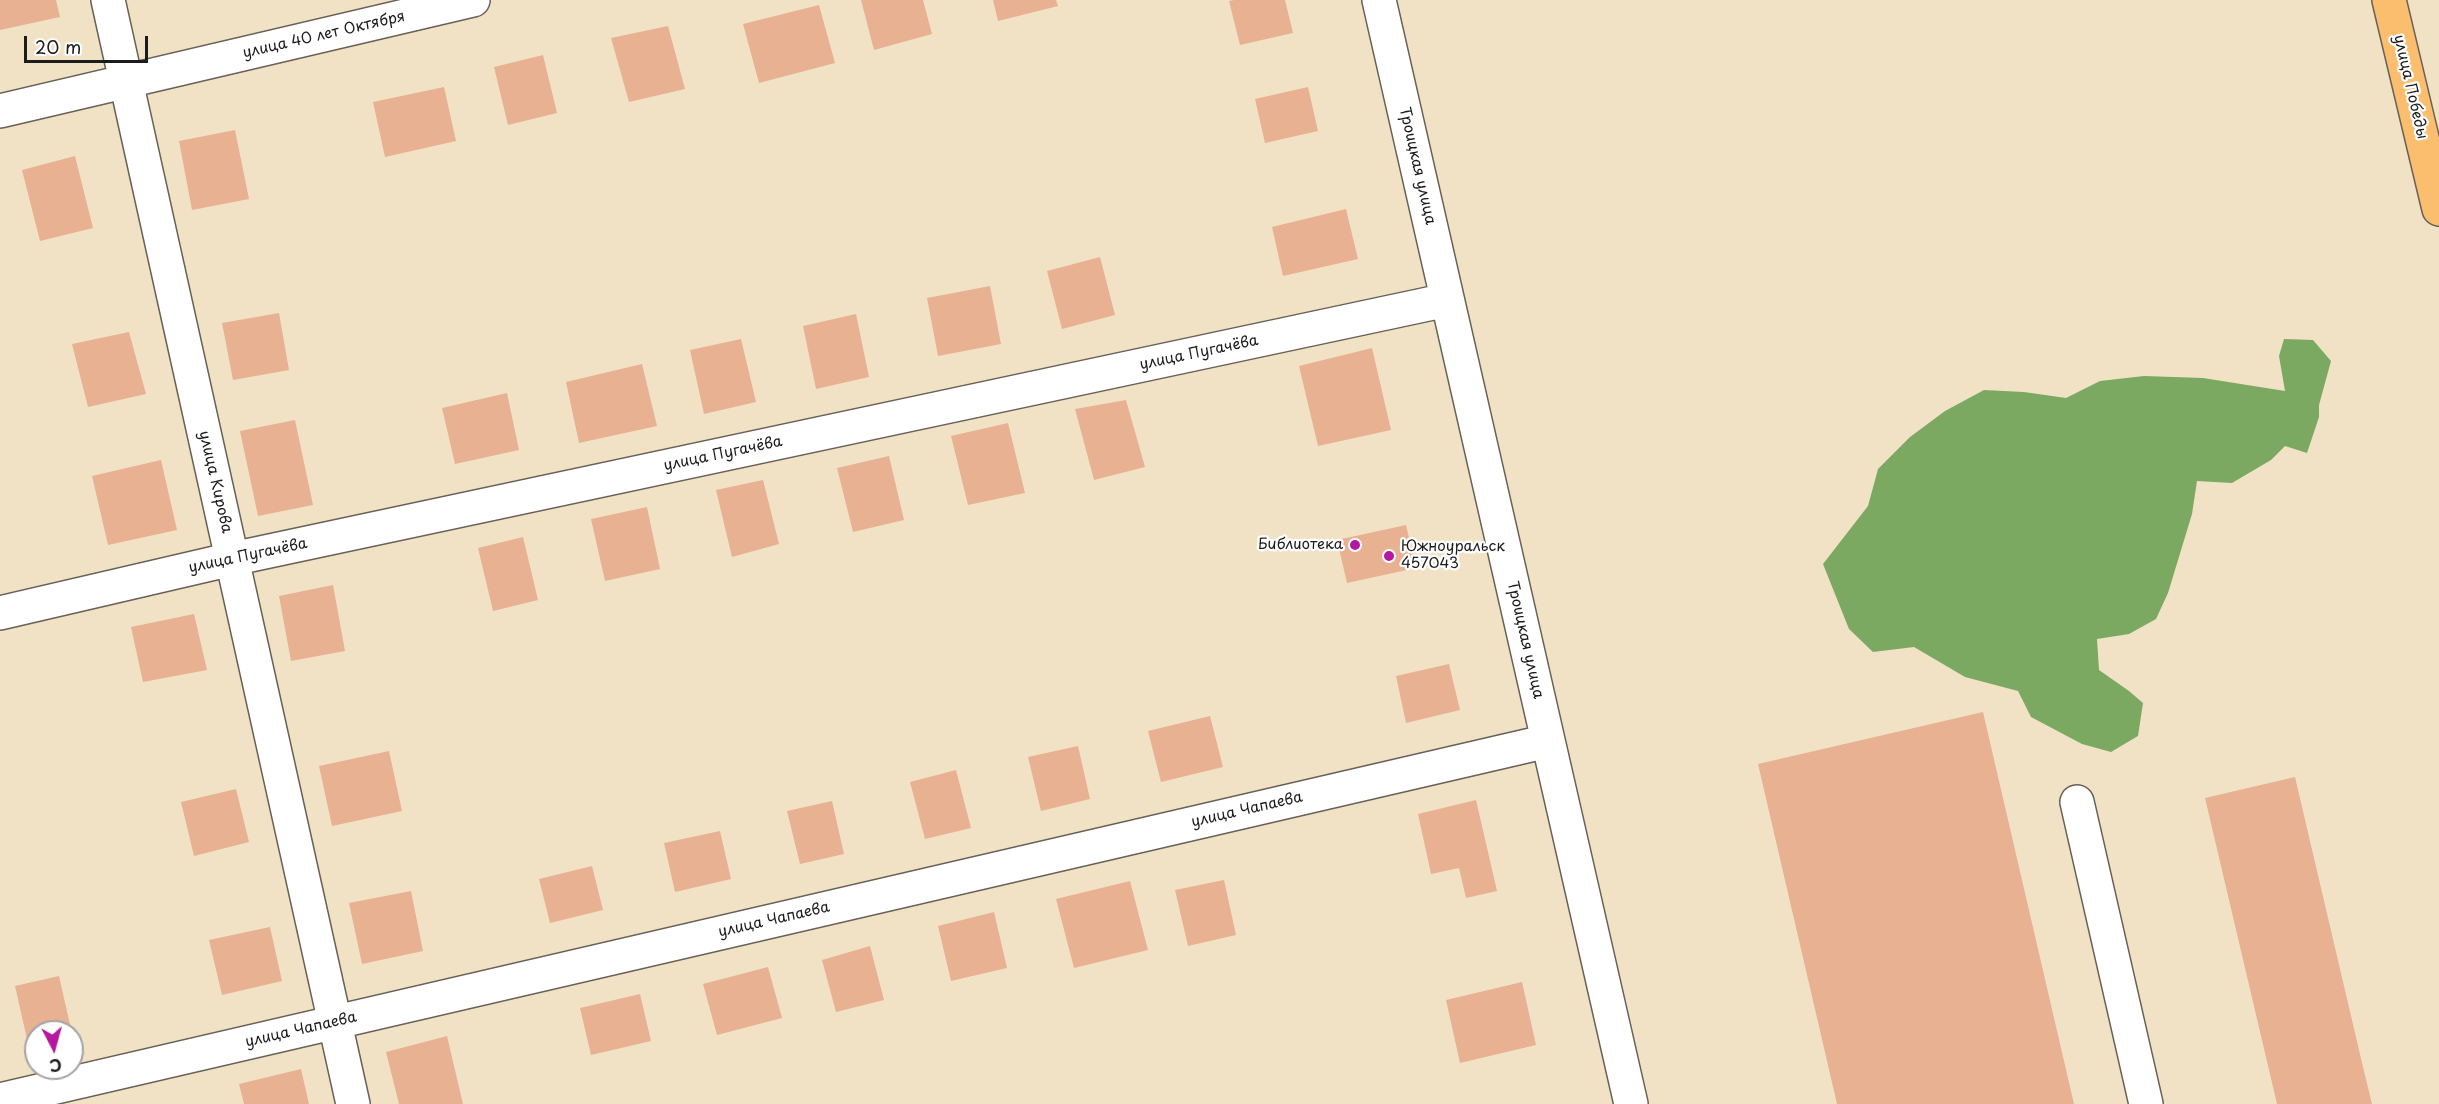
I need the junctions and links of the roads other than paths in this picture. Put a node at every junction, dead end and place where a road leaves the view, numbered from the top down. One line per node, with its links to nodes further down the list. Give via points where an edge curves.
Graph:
1 (108, 0): 5 (street, улица Кирова)
2 (473, 0): 5 (street, улица 40 лет Октября)
3 (1379, 0): 8 (street, Троицкая улица)
4 (2389, 0): 7 (highway, улица Победы)
5 (126, 82): 6 (street, улица 40 лет Октября); 9 (street, улица Кирова)
6 (0, 111)
7 (2439, 209)
8 (1448, 300): 9 (street, улица Пугачёва); 11 (street, Троицкая улица)
9 (232, 558): 10 (street, улица Пугачёва); 13 (street, улица Кирова)
10 (0, 613)
11 (1548, 741): 13 (street, улица Чапаева); 16 (street, Троицкая улица)
12 (2077, 802): 17 (street)
13 (335, 1022): 14 (street, улица Чапаева); 15 (street, улица Кирова)
14 (0, 1100)
15 (353, 1104)
16 (1631, 1104)
17 (2146, 1104)

